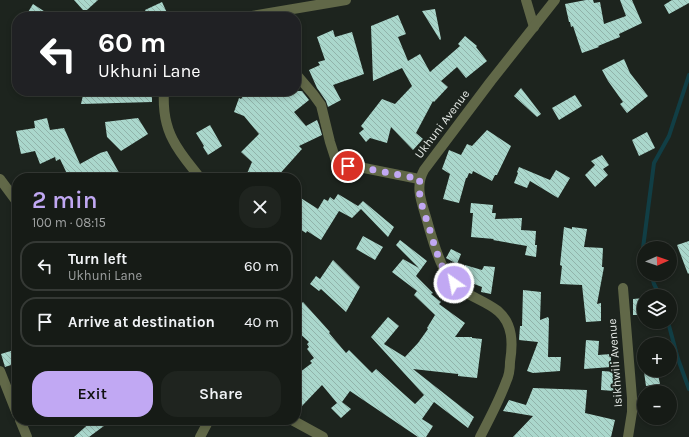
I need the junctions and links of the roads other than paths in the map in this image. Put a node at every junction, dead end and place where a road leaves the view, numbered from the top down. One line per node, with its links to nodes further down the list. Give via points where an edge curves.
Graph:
1 (344, 0): 4 (street)
2 (526, 0): 5 (street)
3 (555, 0): 5 (street, Ukhuni Avenue)
4 (275, 12)
5 (534, 27): 10 (street, Ukhuni Avenue, via 424,170)
6 (301, 80): 10 (street, via 321,105 338,167 359,167)
7 (164, 96): 8 (street, via 168,129 179,150)
8 (196, 173)
9 (0, 179): 11 (street)
10 (420, 179): 21 (street, via 422,207 443,268 449,278 460,290 497,311 510,328 512,350 509,375)
11 (12, 195)
12 (623, 288): 22 (street, Isikhwili Avenue, via 632,398)
13 (0, 371): 14 (street)
14 (12, 401)
15 (22, 425): 18 (street)
16 (206, 425): 19 (street)
17 (301, 425): 20 (street)
18 (27, 437)
19 (200, 437)
20 (323, 437)
21 (480, 437)
22 (628, 437)

